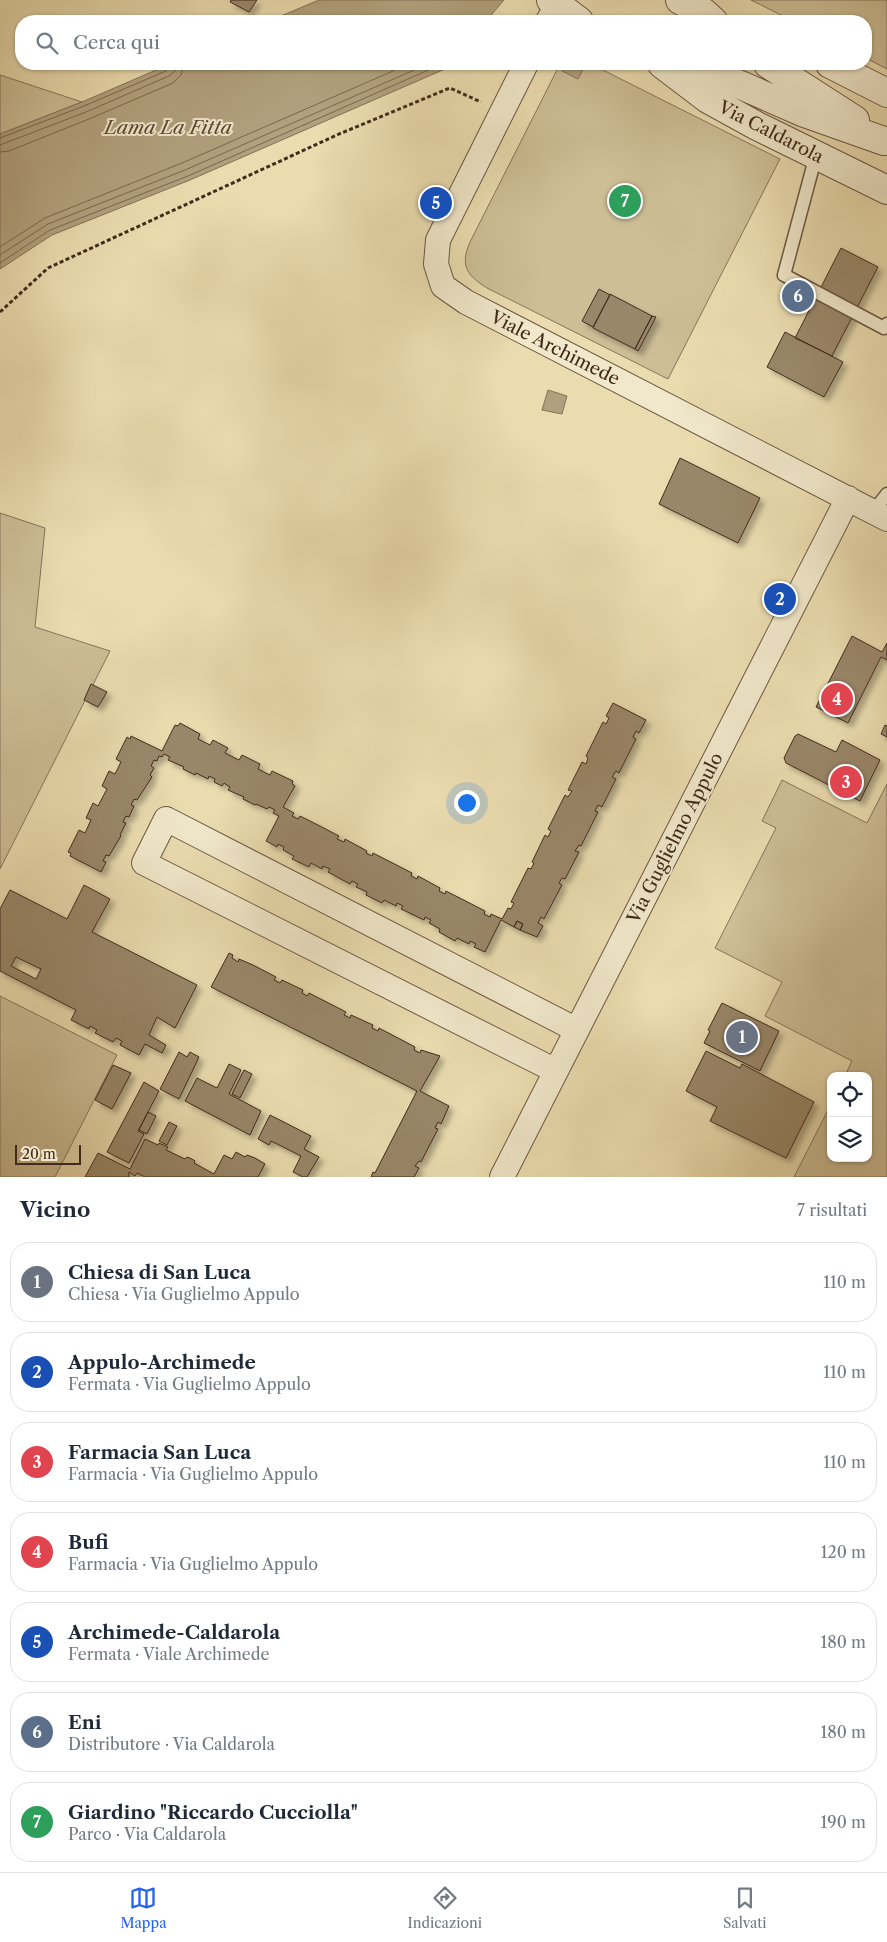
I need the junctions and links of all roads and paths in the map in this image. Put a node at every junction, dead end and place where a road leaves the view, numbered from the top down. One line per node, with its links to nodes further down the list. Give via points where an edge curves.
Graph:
1 (554, 6): 3 (street)
2 (699, 11): 4 (street)
3 (569, 15)
4 (714, 15)
5 (523, 70): 11 (street, Viale Archimede)
6 (670, 70): 13 (street, Via Caldarola, via 708,99)
7 (696, 70): 12 (street, Via Caldarola, via 720,76 802,112)
8 (778, 70): 12 (street, Via Caldarola)
9 (842, 70): 10 (street)
10 (887, 92)
11 (502, 112): 15 (path, via 450,88 330,138 48,268); 17 (street, Viale Archimede, via 438,240 436,264 444,286 466,302)
12 (886, 142)
13 (816, 155): 14 (street, Via Caldarola); 16 (lane, via 784,275 884,328)
14 (887, 190)
15 (0, 312)
16 (887, 324)
17 (848, 498): 18 (street, Viale Archimede); 19 (street, Via Guglielmo Appulo)
18 (882, 509)
19 (577, 1030): 20 (street, Via Guglielmo Appulo); 20 (street, via 166,819 144,863)
20 (556, 1071): 21 (street, Via Guglielmo Appulo)
21 (502, 1177)

